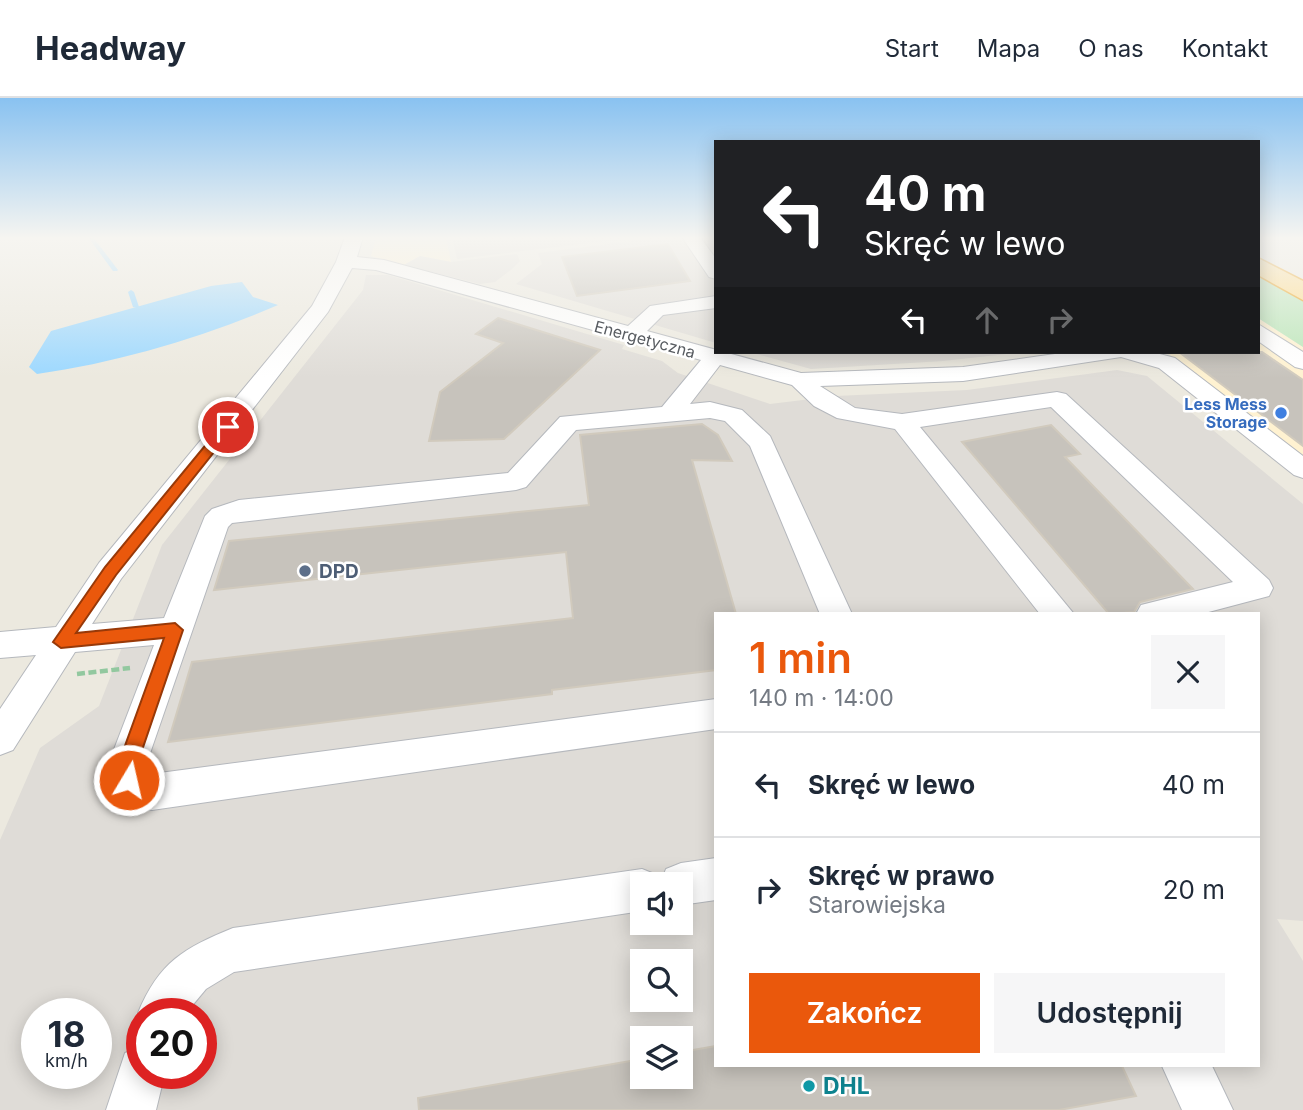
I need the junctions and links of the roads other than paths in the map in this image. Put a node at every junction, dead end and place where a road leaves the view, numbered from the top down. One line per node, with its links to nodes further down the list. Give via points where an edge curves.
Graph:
1 (333, 284): 18 (street, via 309,324 118,561)
2 (449, 284): 5 (street, Energetyczna)
3 (714, 302): 5 (street, via 657,310)
4 (1260, 332): 9 (street)
5 (631, 335): 8 (street, Energetyczna)
6 (1116, 354): 10 (street, Energetyczna, via 963,374)
7 (1138, 354): 13 (street, Energetyczna, via 1167,363)
8 (714, 358): 10 (street, Energetyczna); 11 (street)
9 (1303, 362)
10 (800, 380): 12 (street, via 820,401 839,411)
11 (669, 414): 14 (street, via 710,410 733,415 750,428 761,442); 17 (street, via 569,423 516,481 239,510 222,516 215,523)
12 (902, 422): 15 (street); 16 (street, via 1057,399 1258,588)
13 (1303, 469)
14 (835, 612)
15 (1056, 612)
16 (1160, 612)
17 (175, 630): 18 (street); 20 (street, via 127,765 136,790 152,792)
18 (61, 642): 19 (street); 21 (street)
19 (0, 645)
20 (714, 714)
21 (0, 739)
22 (714, 879): 23 (street)
23 (693, 882)
24 (630, 892): 25 (street, via 233,950 197,965)
25 (170, 998)
26 (1186, 1067): 29 (street)
27 (137, 1089): 28 (street)
28 (131, 1110)
29 (1208, 1110)

